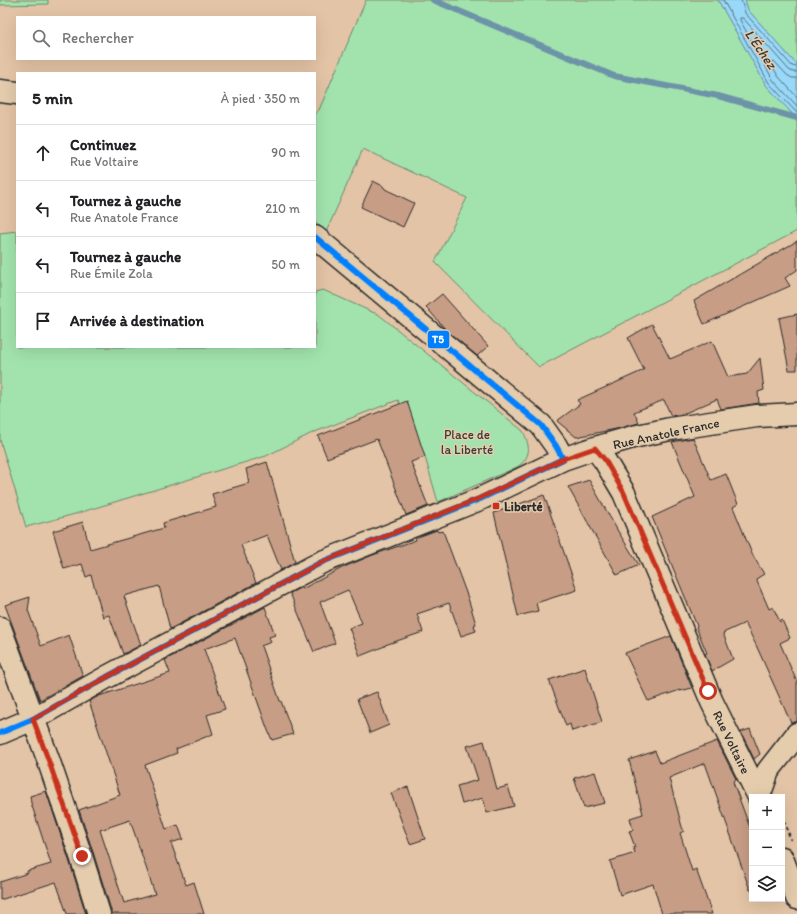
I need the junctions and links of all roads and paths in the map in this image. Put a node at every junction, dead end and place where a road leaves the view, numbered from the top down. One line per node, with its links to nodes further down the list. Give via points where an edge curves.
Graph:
1 (0, 91): 2 (street)
2 (16, 94)
3 (316, 239): 6 (street, via 541,425)
4 (797, 414): 5 (street, Rue Anatole France, via 757,416 670,430)
5 (595, 448): 6 (street, Rue Anatole France); 11 (street, Rue Voltaire, via 624,493 712,702)
6 (563, 459): 8 (street, Rue Anatole France, via 480,498 322,562)
7 (0, 628): 8 (street)
8 (33, 719): 9 (street, Rue Anatole France); 16 (street, via 82,856)
9 (0, 733)
10 (797, 734): 12 (street, via 768,771)
11 (758, 794)
12 (760, 794)
13 (784, 830): 14 (path)
14 (787, 850): 15 (street)
15 (797, 898)
16 (99, 914)

